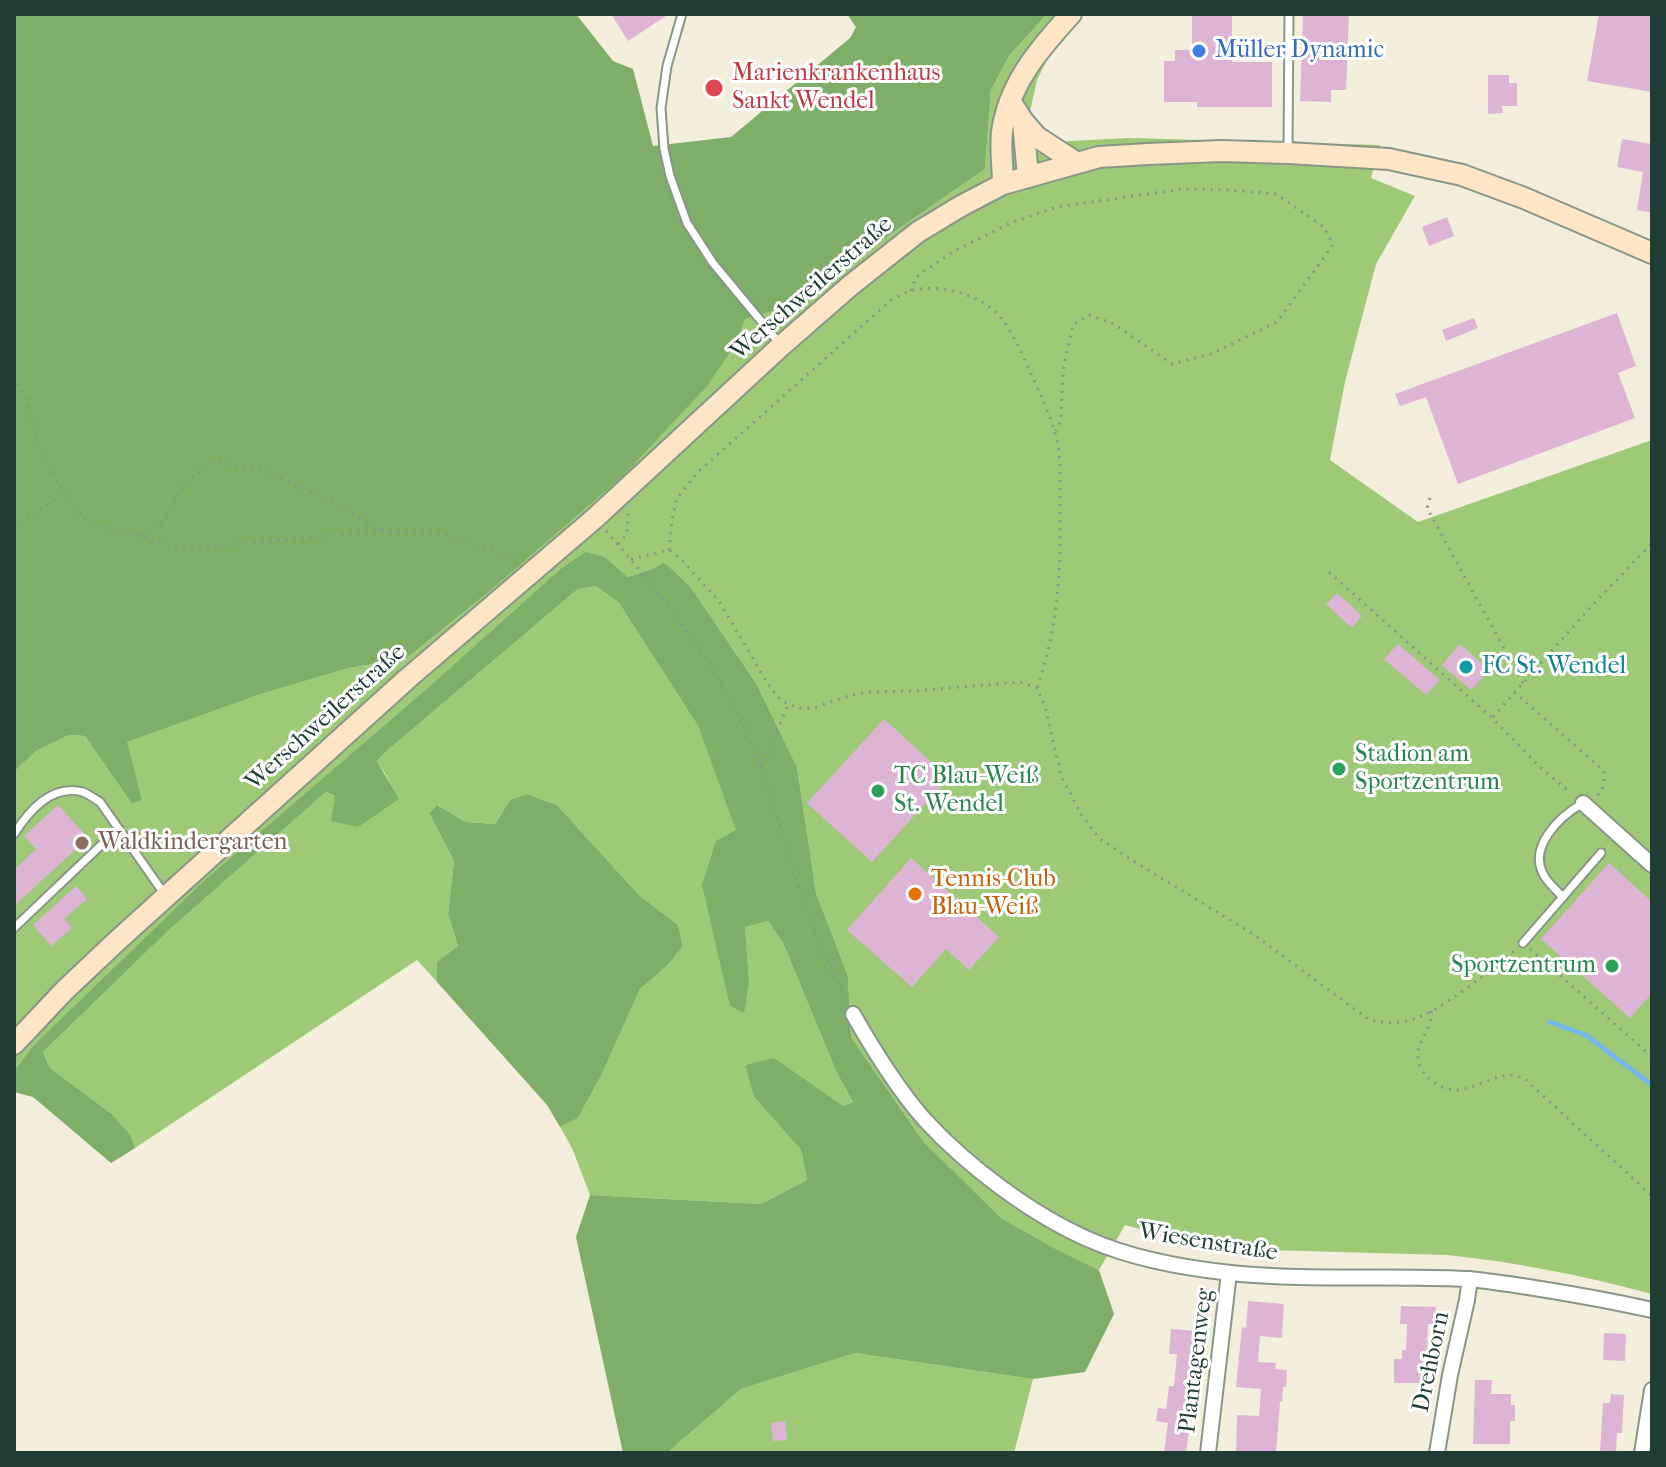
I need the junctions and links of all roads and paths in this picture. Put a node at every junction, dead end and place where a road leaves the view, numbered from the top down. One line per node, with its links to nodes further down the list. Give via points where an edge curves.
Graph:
1 (682, 14): 12 (lane, via 661,108 670,176 693,233)
2 (1071, 14): 4 (main road, via 1027,67)
3 (1289, 14): 6 (lane)
4 (1011, 102): 5 (main road); 9 (main road, via 1002,128)
5 (1023, 121): 7 (main road, via 1037,137); 8 (main road)
6 (1288, 153): 7 (main road, Werschweilerstraße, via 1148,154); 10 (main road, Werschweilerstraße, via 1389,159 1462,175)
7 (1077, 163): 8 (main road, Werschweilerstraße)
8 (1028, 177): 9 (main road, Werschweilerstraße)
9 (1003, 184): 12 (main road, Werschweilerstraße, via 918,232)
10 (1652, 253)
11 (911, 291): 14 (path, via 957,291 1000,317); 14 (path, via 916,277 954,251 1013,222 1084,202 1182,189 1276,194 1324,227 1333,245 1277,322 1211,354 1172,364 1114,324 1089,315 1073,324); 24 (path, via 891,300 698,472 677,498)
12 (781, 346): 18 (main road, Werschweilerstraße)
13 (14, 377): 15 (path, via 26,397 39,449)
14 (1056, 431): 29 (path, via 1057,602)
15 (64, 493): 19 (path); 21 (path, via 89,524)
16 (1430, 498): 28 (path, via 1427,508)
17 (632, 504): 23 (path, via 627,534)
18 (595, 518): 23 (path); 26 (main road, Werschweilerstraße)
19 (14, 528)
20 (383, 531): 21 (path, via 183,549); 21 (path, via 257,468 214,462 185,482 165,520); 26 (path, via 445,534)
21 (141, 536)
22 (1652, 543): 28 (path)
23 (618, 544): 25 (path)
24 (669, 550): 25 (path); 31 (path, via 719,601 769,686)
25 (631, 559): 33 (path, via 727,694)
26 (539, 566): 39 (main road, Werschweilerstraße)
27 (1329, 572): 32 (path)
28 (1523, 683): 30 (path)
29 (1037, 688): 31 (path, via 1020,682 868,692 814,708); 43 (path, via 1061,776 1099,838 1253,934 1368,1019 1411,1020)
30 (1514, 692): 32 (path); 34 (path, via 1603,770 1602,790)
31 (788, 705): 33 (path)
32 (1492, 718): 34 (path)
33 (761, 768): 44 (path, via 805,905)
34 (1583, 803): 38 (street); 40 (lane, via 1563,818 1540,848 1545,877)
35 (118, 829): 36 (lane, via 100,802 84,792 68,791 36,805); 39 (lane); 41 (lane)
36 (14, 834)
37 (1601, 853): 40 (lane)
38 (1652, 865)
39 (167, 897): 45 (main road, Werschweilerstraße)
40 (1563, 897): 42 (lane)
41 (14, 928)
42 (1523, 943): 43 (path); 46 (path)
43 (1431, 1011): 47 (path, via 1418,1048 1417,1062 1426,1077 1441,1088 1458,1091 1516,1074)
44 (853, 1014): 48 (street, Wiesenstraße, via 924,1119 999,1186 1089,1239 1129,1254)
45 (14, 1044)
46 (1652, 1057)
47 (1652, 1196)
48 (1229, 1273): 49 (street, Wiesenstraße); 52 (street, Plantagenweg)
49 (1470, 1279): 50 (street, Wiesenstraße); 53 (street, Drehborn)
50 (1652, 1310)
51 (1652, 1390): 54 (street)
52 (1208, 1453)
53 (1437, 1453)
54 (1642, 1453)

